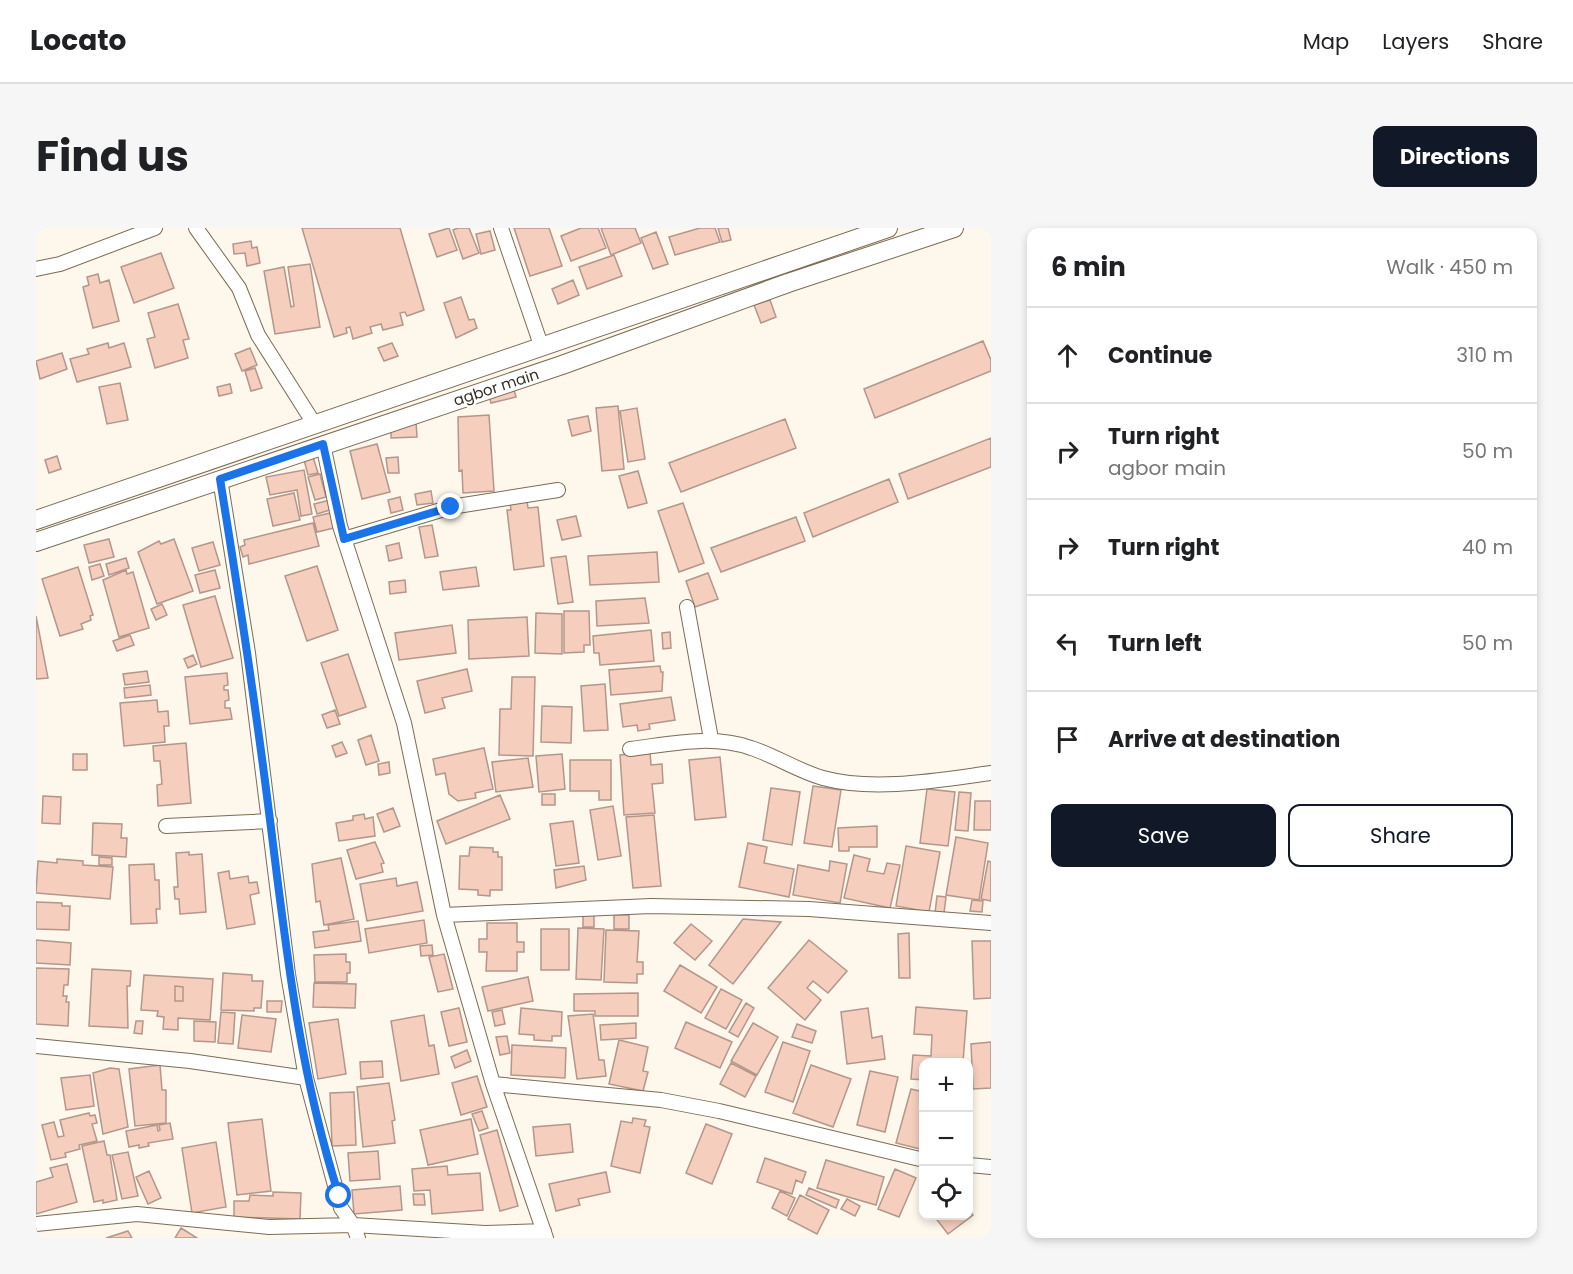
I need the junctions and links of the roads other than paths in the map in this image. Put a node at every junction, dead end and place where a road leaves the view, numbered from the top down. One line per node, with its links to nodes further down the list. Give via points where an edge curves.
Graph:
1 (155, 228): 6 (street, via 60,264)
2 (197, 228): 8 (street, via 239,288 258,335)
3 (501, 228): 7 (street)
4 (888, 228): 7 (main road, agbor main)
5 (954, 228): 9 (main road, agbor main)
6 (36, 269)
7 (542, 348): 8 (main road, agbor main)
8 (315, 425): 11 (main road, agbor main)
9 (323, 444): 10 (main road, agbor main); 15 (street)
10 (220, 479): 13 (main road, agbor main); 21 (street)
11 (126, 489): 13 (main road); 14 (main road, agbor main)
12 (558, 490): 15 (street, via 451,507)
13 (132, 510): 16 (main road, agbor main)
14 (36, 520)
15 (344, 539): 23 (street, via 404,723)
16 (36, 542)
17 (687, 607): 18 (street)
18 (711, 739): 19 (street); 20 (street, via 750,747 823,778 922,783)
19 (630, 749)
20 (991, 773)
21 (270, 821): 22 (street); 26 (street, via 288,974)
22 (166, 826)
23 (444, 915): 24 (street, via 662,906 809,909); 27 (street)
24 (991, 923)
25 (36, 1046): 26 (street, via 190,1060)
26 (306, 1078): 32 (street, via 341,1208)
27 (493, 1084): 28 (street, via 661,1100); 34 (street)
28 (919, 1159)
29 (973, 1165): 30 (street)
30 (991, 1167)
31 (36, 1224): 33 (street, via 137,1214)
32 (355, 1231): 33 (street); 34 (street)
33 (265, 1232)
34 (545, 1235)

